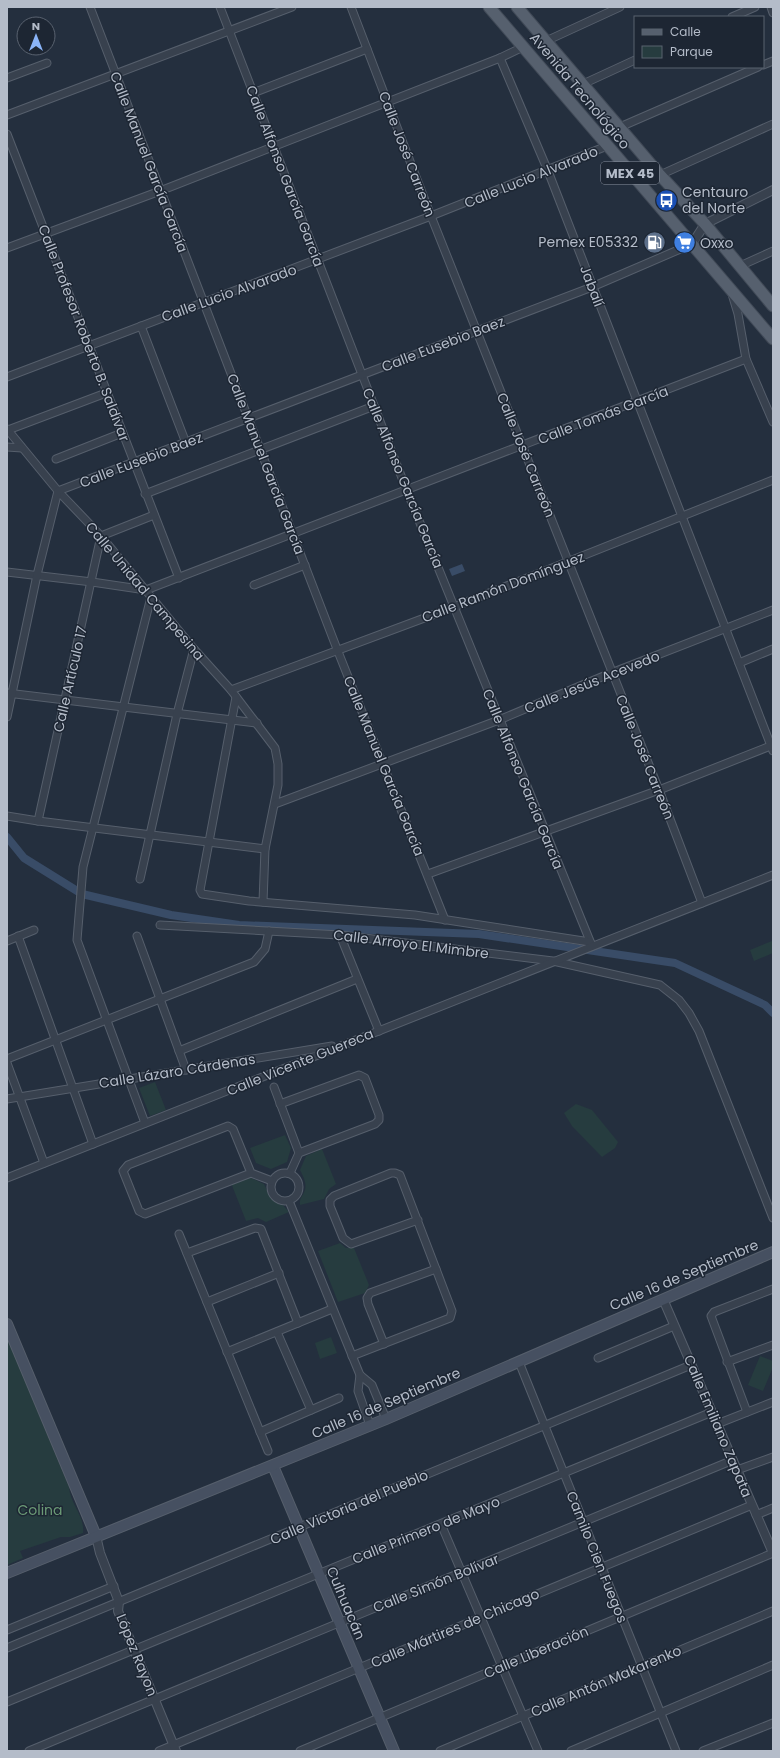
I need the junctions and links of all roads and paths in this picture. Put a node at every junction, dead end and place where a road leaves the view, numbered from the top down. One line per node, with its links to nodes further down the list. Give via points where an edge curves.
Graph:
1 (90, 7): 20 (street, Calle Manuel García García)
2 (220, 7): 12 (street, Calle Alfonso García García)
3 (292, 7): 12 (street)
4 (351, 7): 15 (street, Calle José Carreón)
5 (489, 7): 14 (main road, Avenida Tecnológico / MEX 45)
6 (517, 7): 13 (main road, Avenida Tecnológico / MEX 45)
7 (620, 7): 13 (street)
8 (754, 7): 11 (street)
9 (770, 7): 10 (street)
10 (773, 13)
11 (734, 16)
12 (229, 30): 20 (street); 23 (street, Calle Alfonso García García)
13 (546, 40): 22 (main road, Avenida Tecnológico / MEX 45)
14 (522, 47): 16 (street); 30 (main road, Avenida Tecnológico / MEX 45)
15 (367, 49): 23 (street); 24 (street, Calle José Carreón)
16 (500, 58): 24 (street); 31 (street, Jabalí)
17 (634, 60): 22 (street)
18 (47, 63): 21 (street)
19 (756, 68): 27 (street)
20 (116, 75): 25 (street); 34 (street, Calle Manuel García García)
21 (7, 78)
22 (583, 84): 27 (main road, Avenida Tecnológico / MEX 45)
23 (253, 93): 29 (street, Calle Alfonso García García)
24 (388, 102): 29 (street); 35 (street, Calle José Carreón)
25 (7, 115)
26 (773, 124): 32 (street)
27 (620, 127): 32 (main road, Avenida Tecnológico / MEX 45)
28 (7, 134): 37 (street, Calle Profesor Roberto B. Saldívar)
29 (274, 146): 34 (street); 41 (street, Calle Alfonso García García)
30 (607, 146): 31 (street, Calle Lucio Alvarado); 38 (main road, Avenida Tecnológico / MEX 45)
31 (548, 171): 35 (street, Calle Lucio Alvarado); 43 (street, Jabalí)
32 (660, 175): 36 (main road, Avenida Tecnológico / MEX 45)
33 (773, 190): 36 (street)
34 (160, 191): 37 (street); 45 (street, Calle Manuel García García)
35 (431, 216): 41 (street, Calle Lucio Alvarado); 48 (street, Calle José Carreón)
36 (705, 224): 38 (street); 42 (main road, Avenida Tecnológico / MEX 45)
37 (46, 232): 39 (street); 50 (street, Calle Profesor Roberto B. Saldívar)
38 (692, 244): 43 (street, Calle Eusebio Baez); 44 (main road, Avenida Tecnológico / MEX 45)
39 (7, 248)
40 (773, 251): 42 (street)
41 (318, 260): 45 (street, Calle Lucio Alvarado); 52 (street, Calle Alfonso García García)
42 (740, 266): 46 (main road, Avenida Tecnológico / MEX 45)
43 (592, 287): 48 (street, Calle Eusebio Baez); 55 (street, Jabalí)
44 (730, 288): 49 (main road, Avenida Tecnológico / MEX 45); 51 (street, via 738,314)
45 (202, 302): 47 (street, Calle Lucio Alvarado); 57 (street, Calle Manuel García García)
46 (773, 306)
47 (141, 326): 50 (street, Calle Lucio Alvarado); 61 (street)
48 (477, 332): 52 (street, Calle Eusebio Baez); 62 (street, Calle José Carreón)
49 (773, 339)
50 (88, 346): 53 (street, Calle Lucio Alvarado); 54 (street, Calle Profesor Roberto B. Saldívar)
51 (746, 359): 55 (street, Calle Tomás García); 58 (street)
52 (362, 375): 56 (street, Calle Alfonso García García); 57 (street, Calle Eusebio Baez)
53 (7, 377)
54 (106, 393): 59 (street); 60 (street, Calle Profesor Roberto B. Saldívar)
55 (638, 401): 62 (street, Calle Tomás García); 73 (street, Jabalí)
56 (374, 406): 65 (street); 70 (street, Calle Alfonso García García)
57 (248, 419): 61 (street, Calle Eusebio Baez); 65 (street, Calle Manuel García García)
58 (773, 422)
59 (8, 430): 64 (street, Calle Unidad Campesina)
60 (122, 433): 66 (street); 67 (street, Calle Profesor Roberto B. Saldívar)
61 (186, 443): 67 (street, Calle Eusebio Baez)
62 (523, 446): 70 (street, Calle Tomás García); 76 (street, Calle José Carreón)
63 (7, 447): 64 (street)
64 (22, 448): 69 (street, Calle Unidad Campesina)
65 (260, 450): 71 (street); 74 (street, Calle Manuel García García)
66 (56, 459)
67 (134, 463): 69 (street, Calle Eusebio Baez); 71 (street, Calle Profesor Roberto B. Saldívar)
68 (773, 480): 73 (street, Calle Ramón Domínguez)
69 (58, 491): 75 (street, Calle Unidad Campesina); 79 (street)
70 (407, 491): 74 (street, Calle Tomás García); 85 (street, Calle Alfonso García García)
71 (145, 494): 72 (street, Calle Profesor Roberto B. Saldívar)
72 (154, 515): 75 (street); 80 (street, Calle Profesor Roberto B. Saldívar)
73 (682, 516): 76 (street, Calle Ramón Domínguez); 87 (street, Jabalí)
74 (293, 534): 77 (street, Calle Manuel García García); 80 (street, Calle Tomás García)
75 (101, 536): 81 (street, Calle Artículo 17); 83 (street, Calle Unidad Campesina)
76 (569, 562): 85 (street, Calle Ramón Domínguez); 92 (street, Calle José Carreón)
77 (305, 565): 82 (street); 89 (street, Calle Manuel García García)
78 (7, 572): 79 (street)
79 (37, 575): 81 (street); 94 (street)
80 (179, 578): 83 (street, Calle Tomás García)
81 (92, 582): 83 (street); 96 (street, Calle Artículo 17)
82 (254, 585)
83 (146, 590): 84 (street, Calle Unidad Campesina)
84 (151, 597): 88 (street, Calle Unidad Campesina); 97 (street)
85 (454, 607): 89 (street, Calle Ramón Domínguez); 100 (street, Calle Alfonso García García)
86 (773, 610): 87 (street, Calle Jesús Acevedo)
87 (725, 628): 91 (street, Jabalí); 92 (street, Calle Jesús Acevedo)
88 (194, 649): 93 (street, Calle Unidad Campesina); 98 (street)
89 (337, 649): 93 (street, Calle Ramón Domínguez); 104 (street, Calle Manuel García García)
90 (773, 649): 91 (street)
91 (739, 663): 103 (street, Jabalí)
92 (612, 673): 100 (street, Calle Jesús Acevedo); 105 (street, Calle José Carreón)
93 (231, 690): 95 (street, Calle Unidad Campesina)
94 (9, 693): 96 (street); 99 (street)
95 (236, 697): 101 (street); 102 (street, Calle Unidad Campesina)
96 (65, 700): 97 (street); 108 (street, Calle Artículo 17)
97 (122, 708): 98 (street); 109 (street)
98 (177, 714): 101 (street); 111 (street)
99 (7, 717)
100 (500, 720): 104 (street, Calle Jesús Acevedo); 110 (street, Calle Alfonso García García)
101 (232, 721): 102 (street); 112 (street)
102 (257, 723): 106 (street, Calle Unidad Campesina, via 277,756)
103 (772, 747): 105 (street)
104 (383, 765): 106 (street, Calle Jesús Acevedo); 114 (street, Calle Manuel García García)
105 (659, 790): 110 (street); 118 (street, Calle José Carreón)
106 (275, 804): 113 (street)
107 (7, 816): 108 (street)
108 (38, 821): 109 (street)
109 (92, 827): 111 (street); 131 (street, via 83,867 77,943)
110 (544, 831): 114 (street); 127 (street, Calle Alfonso García García)
111 (149, 834): 112 (street); 116 (street)
112 (209, 842): 113 (street); 117 (street, via 200,890 204,895)
113 (265, 849): 117 (street)
114 (428, 874): 119 (street, Calle Manuel García García)
115 (773, 875): 118 (street, Calle Vicente Guereca)
116 (140, 879)
117 (263, 902): 119 (street, via 415,915)
118 (702, 903): 127 (street, Calle Vicente Guereca)
119 (445, 920): 127 (street)
120 (160, 925): 122 (street, Calle Arroyo El Mimbre)
121 (34, 930): 124 (street)
122 (268, 931): 123 (street, Calle Arroyo El Mimbre); 130 (street, via 265,949 253,962)
123 (340, 935): 128 (street, Calle Arroyo El Mimbre); 129 (street)
124 (18, 936): 126 (street); 133 (street)
125 (137, 936): 130 (street)
126 (7, 940)
127 (590, 945): 128 (street, Calle Vicente Guereca)
128 (553, 961): 132 (street, Calle Vicente Guereca); 154 (street, Calle Arroyo El Mimbre, via 660,986 679,1000 699,1031)
129 (357, 979): 132 (street); 135 (street)
130 (160, 999): 131 (street); 135 (street)
131 (106, 1020): 133 (street); 139 (street)
132 (379, 1031): 134 (street, Calle Vicente Guereca)
133 (55, 1040): 136 (street); 141 (street)
134 (347, 1043): 138 (street, Calle Lázaro Cárdenas); 145 (street, Calle Vicente Guereca)
135 (179, 1051): 138 (street)
136 (7, 1059)
137 (7, 1063): 142 (street)
138 (186, 1070): 139 (street, Calle Lázaro Cárdenas)
139 (129, 1079): 141 (street, Calle Lázaro Cárdenas); 145 (street)
140 (274, 1087): 144 (street)
141 (73, 1088): 142 (street, Calle Lázaro Cárdenas); 146 (street)
142 (20, 1097): 143 (street, Calle Lázaro Cárdenas); 148 (street)
143 (7, 1099)
144 (280, 1104): 147 (street); 147 (street, via 356,1075 365,1078 379,1115 377,1123)
145 (145, 1123): 146 (street, Calle Vicente Guereca)
146 (93, 1144): 148 (street, Calle Vicente Guereca)
147 (300, 1153): 150 (street)
148 (44, 1163): 151 (street, Calle Vicente Guereca)
149 (250, 1172): 149 (street, via 233,1128 228,1126 128,1165 123,1171 139,1211 145,1214); 152 (street)
150 (290, 1173): 152 (street, via 282,1172); 153 (street, via 298,1180 299,1190)
151 (7, 1178)
152 (272, 1181): 153 (street, via 270,1186 273,1194 280,1200)
153 (289, 1201): 164 (street)
154 (773, 1218)
155 (418, 1220): 155 (street, via 355,1243 348,1243 343,1238 330,1206 332,1197 395,1172 402,1178); 159 (street)
156 (179, 1234): 158 (street)
157 (773, 1252): 162 (main road, Calle 16 de Septiembre)
158 (187, 1253): 160 (street, via 258,1228 262,1230); 163 (street)
159 (436, 1269): 169 (street, via 452,1311 450,1318); 169 (street, via 370,1293 367,1298 368,1304)
160 (279, 1273): 163 (street); 165 (street)
161 (773, 1289): 175 (street, via 713,1314 711,1318)
162 (662, 1299): 167 (street, Calle Emiliano Zapata); 174 (main road, Calle 16 de Septiembre)
163 (207, 1302): 171 (street)
164 (332, 1309): 165 (street); 172 (street)
165 (298, 1323): 168 (street)
166 (7, 1324): 200 (main road)
167 (674, 1326): 173 (street); 176 (street, Calle Emiliano Zapata)
168 (277, 1332): 171 (street); 180 (street)
169 (384, 1344): 172 (street)
170 (773, 1345): 175 (street)
171 (227, 1352): 187 (street)
172 (352, 1356): 177 (street)
173 (598, 1358)
174 (519, 1362): 183 (main road, Calle 16 de Septiembre); 186 (street, Camilo Cien Fuegos)
175 (728, 1362): 182 (street)
176 (691, 1365): 181 (street, Calle Emiliano Zapata); 186 (street, Calle Victoria del Pueblo)
177 (360, 1375): 183 (street, via 372,1385); 185 (street, via 358,1391)
178 (339, 1398): 180 (street)
179 (773, 1402): 182 (street)
180 (311, 1410): 187 (street)
181 (712, 1412): 184 (street, Calle Emiliano Zapata); 193 (street, Calle Primero de Mayo)
182 (747, 1412): 184 (street)
183 (386, 1419): 185 (main road, Calle 16 de Septiembre)
184 (717, 1424): 190 (street, Calle Emiliano Zapata)
185 (370, 1425): 191 (main road, Calle 16 de Septiembre)
186 (545, 1426): 193 (street, Camilo Cien Fuegos); 199 (street, Calle Victoria del Pueblo)
187 (260, 1432): 188 (street)
188 (268, 1450)
189 (773, 1457): 192 (street)
190 (733, 1460): 192 (street, Calle Emiliano Zapata); 197 (street, Calle Simón Bolívar)
191 (273, 1466): 199 (main road, Culhuacán); 200 (main road, Calle 16 de Septiembre)
192 (737, 1470): 194 (street, Calle Emiliano Zapata)
193 (564, 1473): 197 (street, Camilo Cien Fuegos); 198 (street, Calle Primero de Mayo)
194 (752, 1505): 196 (street, Calle Emiliano Zapata); 202 (street, Calle Mártires de Chicago)
195 (773, 1508): 196 (street)
196 (756, 1515): 201 (street, Calle Emiliano Zapata)
197 (583, 1522): 202 (street, Camilo Cien Fuegos); 203 (street, Calle Simón Bolívar)
198 (441, 1524): 203 (street); 205 (street, Calle Primero de Mayo)
199 (299, 1528): 205 (main road, Culhuacán); 207 (street, Calle Victoria del Pueblo)
200 (96, 1536): 204 (main road, Calle 16 de Septiembre); 206 (street, López Rayon)
201 (773, 1553): 209 (street, Calle Liberación)
202 (602, 1567): 209 (street, Camilo Cien Fuegos); 210 (street, Calle Mártires de Chicago)
203 (461, 1572): 210 (street); 211 (street, Calle Simón Bolívar)
204 (7, 1573)
205 (319, 1574): 211 (main road, Culhuacán); 214 (street, Calle Primero de Mayo)
206 (114, 1586): 207 (street, López Rayon); 212 (street)
207 (119, 1602): 213 (street, Calle Victoria del Pueblo); 214 (street, López Rayon, via 118,1611)
208 (773, 1611): 216 (street, Calle Antón Makarenko)
209 (622, 1616): 216 (street, Camilo Cien Fuegos); 217 (street, Calle Liberación)
210 (481, 1618): 217 (street); 218 (street, Calle Mártires de Chicago)
211 (340, 1622): 218 (main road, Culhuacán); 219 (street, Calle Simón Bolívar)
212 (7, 1630)
213 (7, 1648)
214 (134, 1650): 219 (street, López Rayon); 220 (street, Calle Primero de Mayo)
215 (773, 1665): 221 (street)
216 (642, 1666): 221 (street, Camilo Cien Fuegos); 222 (street, Calle Antón Makarenko)
217 (502, 1667): 222 (street); 223 (street, Calle Liberación)
218 (359, 1668): 223 (main road, Culhuacán); 225 (street, Calle Mártires de Chicago)
219 (154, 1698): 225 (street, López Rayon); 226 (street, Calle Simón Bolívar)
220 (7, 1702)
221 (661, 1713): 232 (street); 233 (street, Camilo Cien Fuegos)
222 (523, 1716): 230 (street, Calle Antón Makarenko); 231 (street)
223 (380, 1718): 228 (street, Calle Liberación); 229 (main road, Culhuacán)
224 (773, 1722): 234 (street)
225 (175, 1748): 227 (street, Calle Mártires de Chicago)
226 (29, 1751)
227 (159, 1751)
228 (300, 1751)
229 (394, 1751)
230 (440, 1751)
231 (538, 1751)
232 (571, 1751)
233 (676, 1751)
234 (704, 1751)

